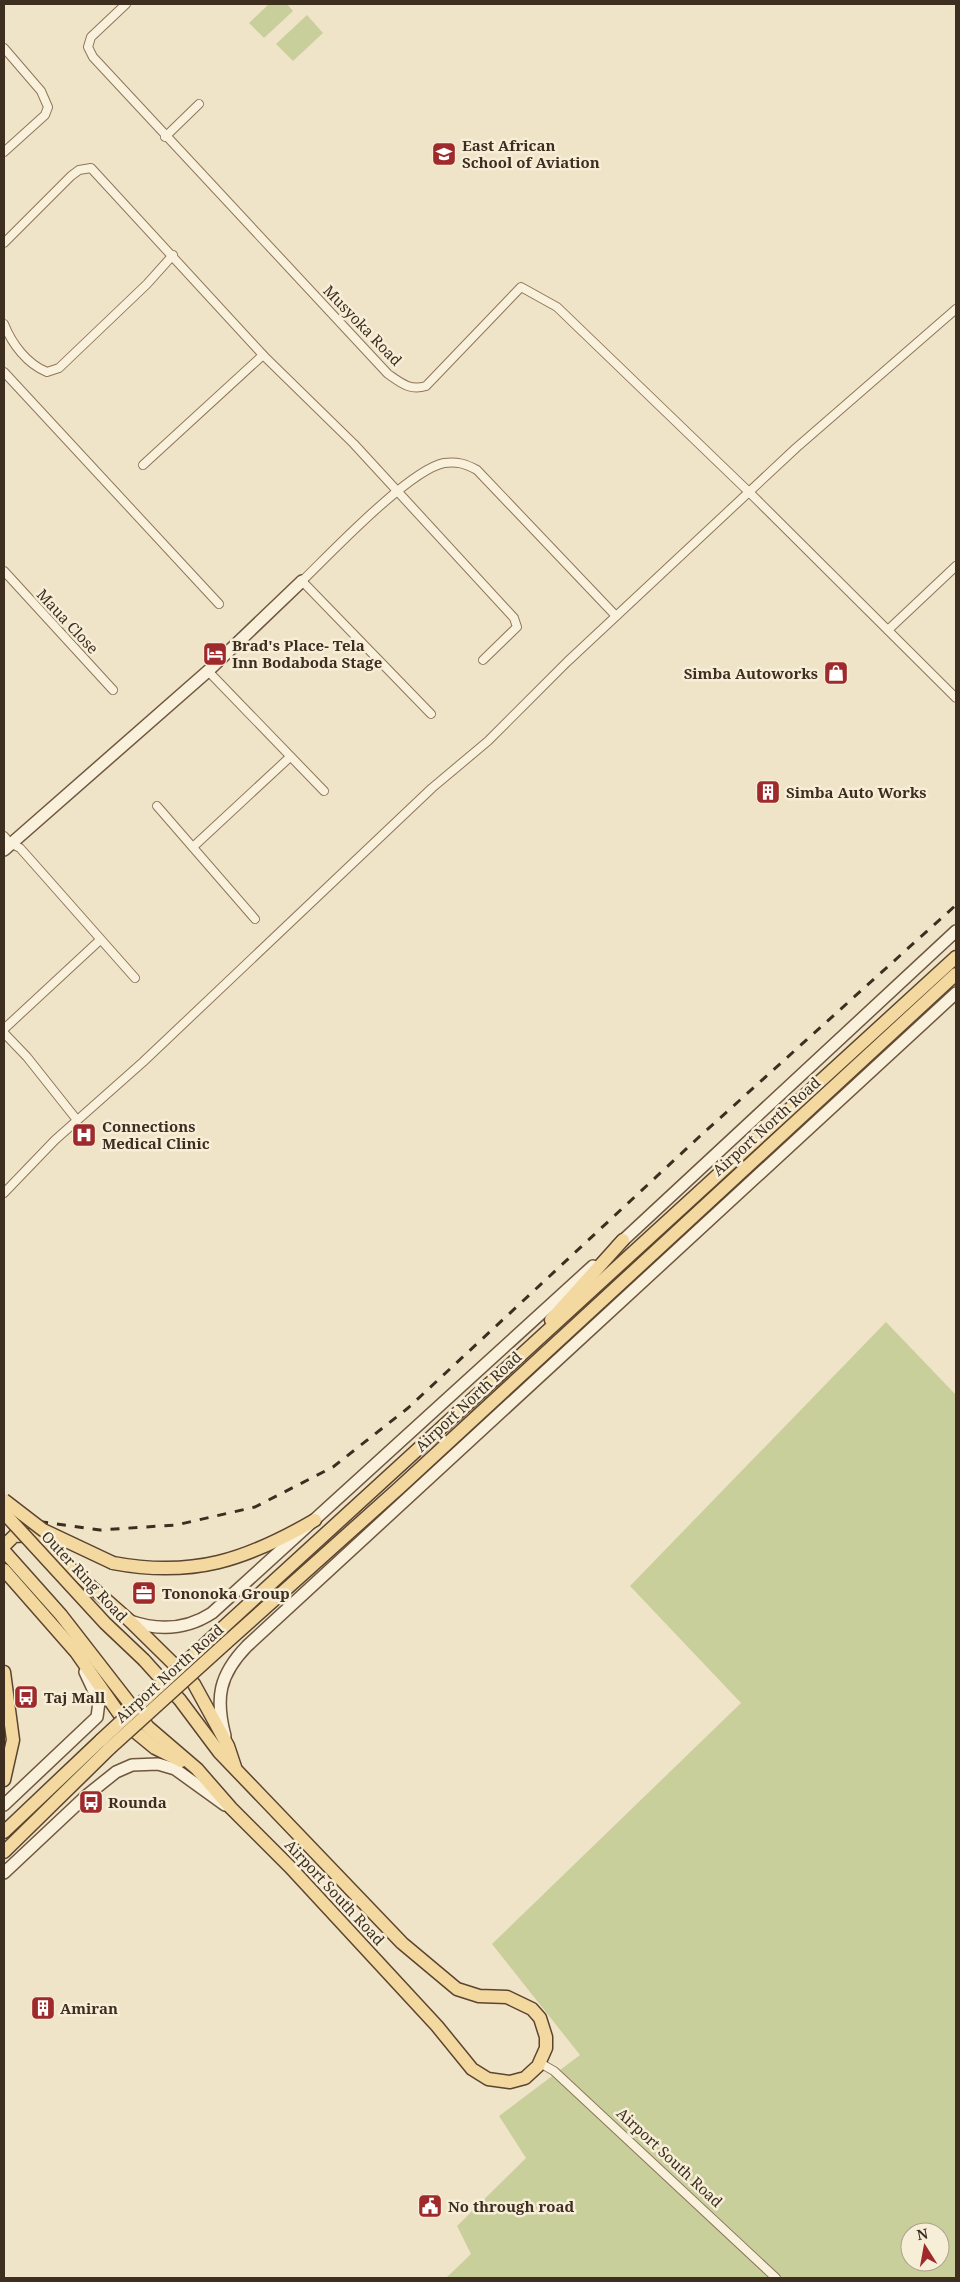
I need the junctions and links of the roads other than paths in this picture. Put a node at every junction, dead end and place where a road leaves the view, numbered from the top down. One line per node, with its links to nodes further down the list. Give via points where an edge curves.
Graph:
1 (126, 4): 4 (street, Musyoka Road, via 91,37 88,47 93,57)
2 (4, 48): 5 (street, via 41,91 48,107 45,115)
3 (199, 104): 4 (street)
4 (165, 137): 14 (street, Musyoka Road, via 388,374 406,387 426,386 521,287 557,307)
5 (4, 152)
6 (4, 243): 7 (street, via 71,176 79,170 91,168)
7 (173, 255): 9 (street, via 59,368 47,372 34,366 9,336); 10 (street)
8 (956, 309): 14 (street)
9 (4, 324)
10 (263, 355): 12 (street); 13 (street)
11 (4, 372): 18 (street)
12 (143, 465)
13 (397, 491): 17 (street); 19 (street, via 443,463 466,464 477,470); 21 (street, via 518,623 515,630)
14 (749, 492): 19 (street); 20 (street)
15 (956, 566): 20 (street)
16 (4, 571): 23 (street, Maua Close)
17 (302, 581): 22 (main road); 25 (street)
18 (219, 604)
19 (616, 616): 40 (street, via 488,741 432,788 143,1062)
20 (888, 630): 24 (street)
21 (483, 660)
22 (208, 671): 26 (street); 29 (main road)
23 (113, 690)
24 (956, 698)
25 (431, 714)
26 (290, 757): 27 (street); 30 (street)
27 (324, 791)
28 (157, 806): 30 (street)
29 (6, 843): 33 (street, via 25,854)
30 (193, 847): 31 (street)
31 (255, 919)
32 (956, 931): 42 (main road, Airport North Road)
33 (100, 940): 36 (street); 38 (street)
34 (956, 957): 43 (main road, Airport North Road)
35 (956, 974): 61 (main road, Airport North Road, bridge, via 398,1488 110,1748)
36 (135, 978)
37 (956, 993): 54 (main road, Airport North Road, via 232,1661 223,1680 220,1700)
38 (4, 1029)
39 (4, 1033): 40 (street)
40 (77, 1120): 41 (street)
41 (4, 1193)
42 (623, 1240): 43 (main road, via 561,1307); 46 (main road, Airport North Road)
43 (531, 1346): 60 (main road, Airport North Road, bridge)
44 (4, 1500): 46 (main road, bridge, via 43,1530 113,1563 138,1568 208,1565 262,1548)
45 (4, 1513): 52 (main road, Outer Ring Road, bridge, via 105,1623)
46 (314, 1520): 50 (main road, Airport North Road, via 236,1593 201,1620 165,1628)
47 (4, 1546): 50 (main road, via 14,1536 33,1535)
48 (4, 1551): 55 (main road, Airport South Road, via 61,1615 148,1727)
49 (4, 1570): 51 (main road)
50 (130, 1621): 54 (main road, via 194,1684)
51 (76, 1652): 55 (main road, via 127,1726 155,1748); 58 (main road, Airport North Road, via 99,1702 96,1717)
52 (144, 1660): 56 (main road, Airport South Road)
53 (4, 1672): 57 (main road, via 12,1740)
54 (228, 1746): 56 (main road)
55 (196, 1769): 59 (main road, Airport South Road)
56 (236, 1770): 63 (main road, Airport South Road, via 366,1908 442,1977 467,1994 507,1997 532,2009 540,2018 546,2037 546,2048)
57 (4, 1780)
58 (4, 1805)
59 (231, 1808): 62 (main road, via 175,1769 158,1764 132,1765 116,1772 94,1790); 63 (main road, Airport South Road, via 374,1957 472,2069 499,2082 517,2081)
60 (4, 1832)
61 (4, 1852)
62 (4, 1873)
63 (536, 2068): 64 (street, Airport South Road, via 554,2071)
64 (776, 2278)

